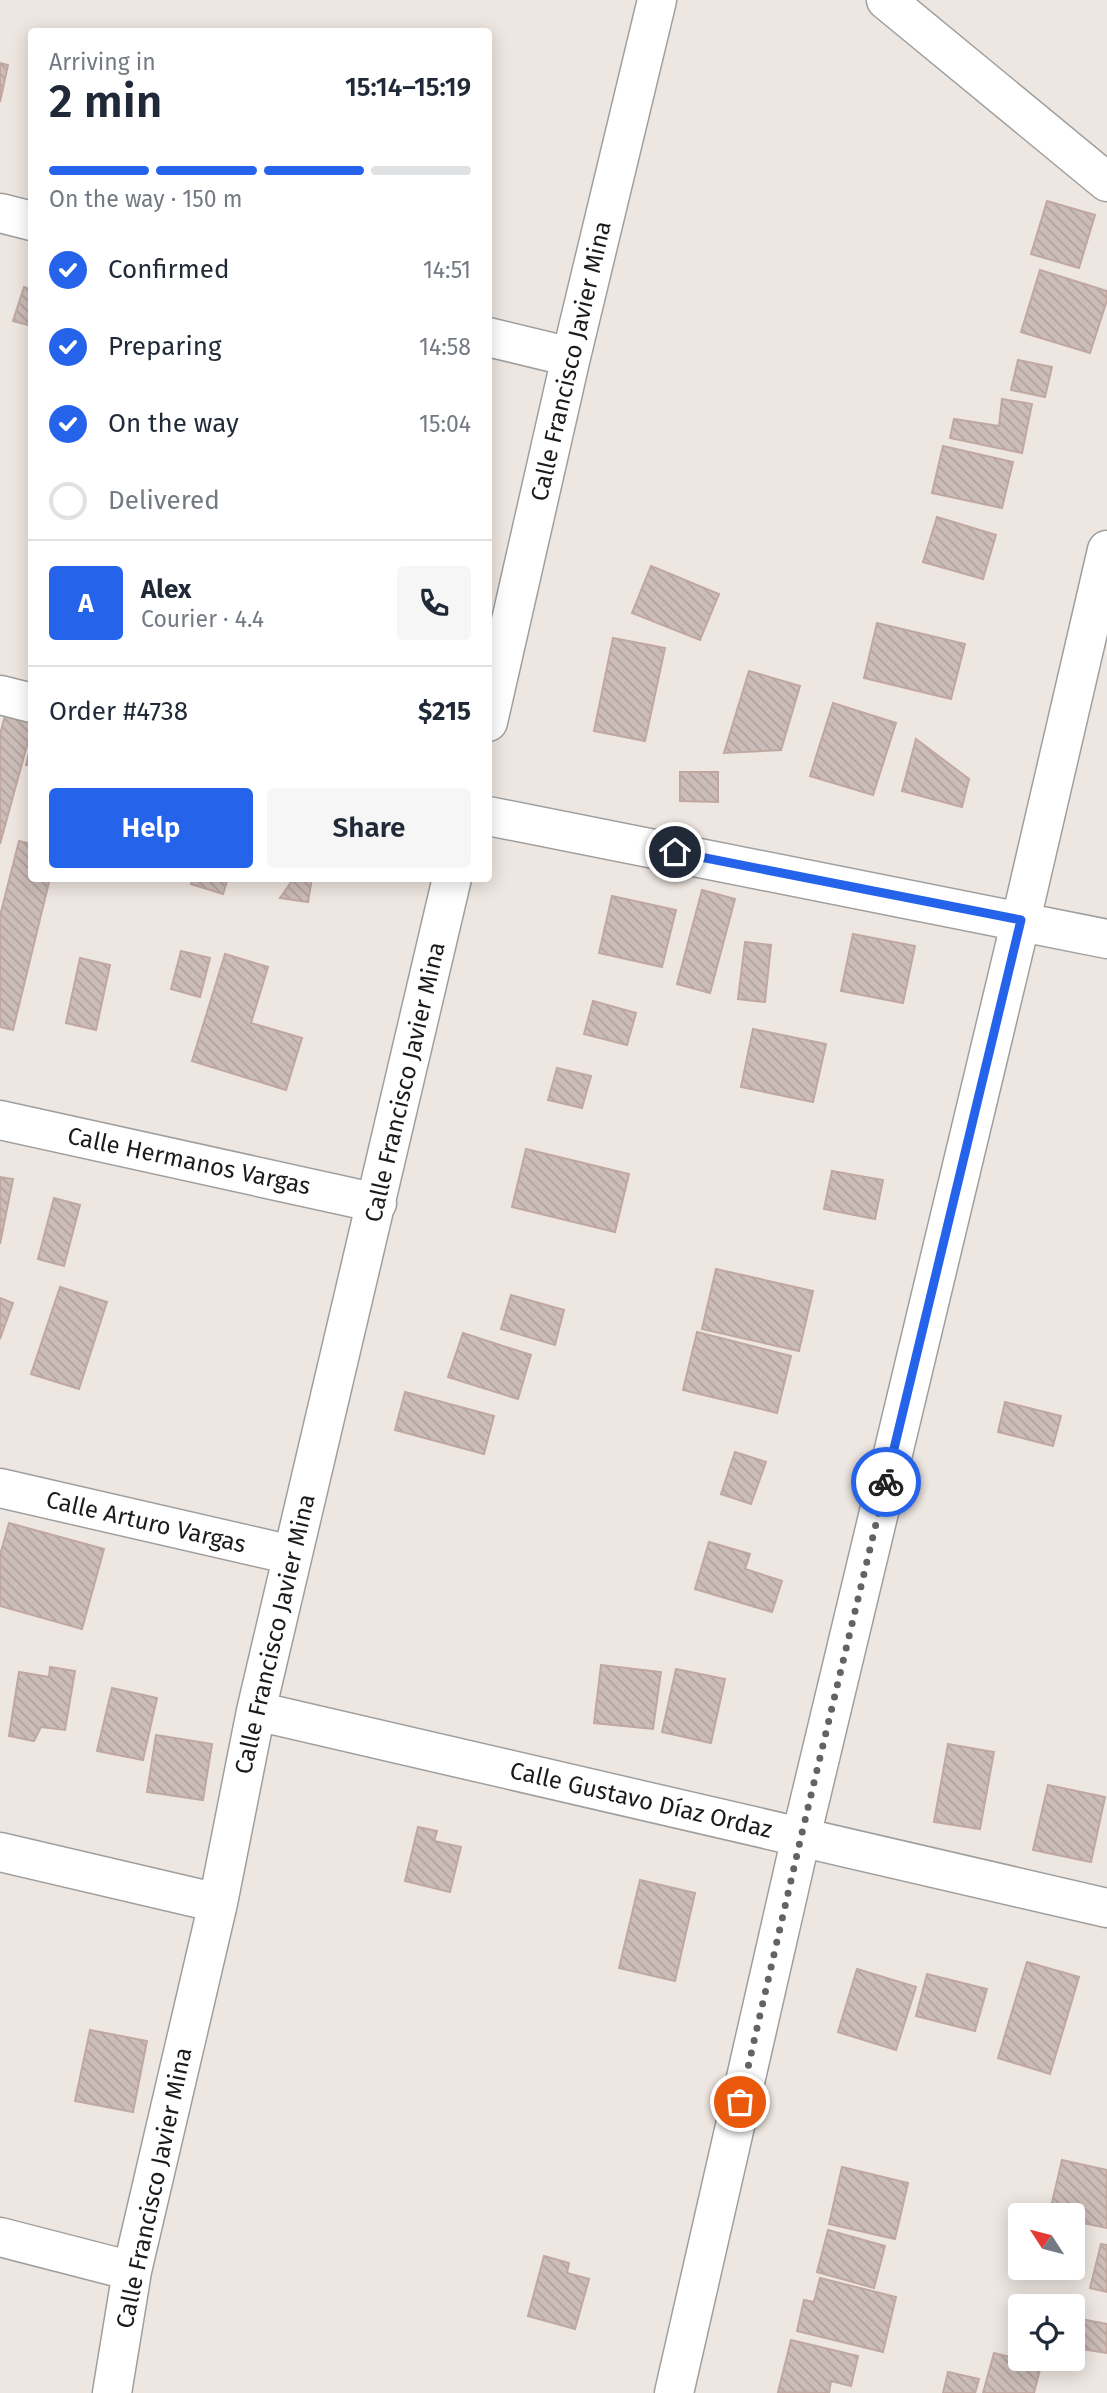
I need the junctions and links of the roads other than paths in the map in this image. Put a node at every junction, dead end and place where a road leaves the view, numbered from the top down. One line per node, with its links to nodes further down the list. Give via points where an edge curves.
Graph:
1 (657, 0): 7 (street, Calle Francisco Javier Mina)
2 (886, 0): 3 (street)
3 (1107, 182)
4 (0, 213): 5 (street)
5 (28, 220)
6 (492, 338): 7 (street)
7 (571, 358): 11 (street, Calle Francisco Javier Mina)
8 (1107, 550): 14 (street)
9 (0, 695): 10 (street)
10 (28, 702)
11 (492, 704)
12 (492, 817): 14 (street)
13 (451, 882): 17 (street, Calle Francisco Javier Mina)
14 (1021, 920): 15 (street); 21 (street)
15 (1107, 939)
16 (0, 1120): 17 (street, Calle Hermanos Vargas)
17 (377, 1203): 19 (street, Calle Francisco Javier Mina)
18 (0, 1488): 19 (street, Calle Arturo Vargas)
19 (292, 1555): 20 (street, Calle Francisco Javier Mina)
20 (256, 1711): 21 (street, Calle Gustavo Díaz Ordaz); 23 (street, Calle Francisco Javier Mina)
21 (801, 1837): 24 (street, Calle Gustavo Díaz Ordaz); 28 (street)
22 (0, 1853): 23 (street)
23 (218, 1903): 26 (street, Calle Francisco Javier Mina)
24 (1107, 1908)
25 (0, 2237): 26 (street)
26 (132, 2271): 27 (street, Calle Francisco Javier Mina)
27 (112, 2393)
28 (674, 2393)

